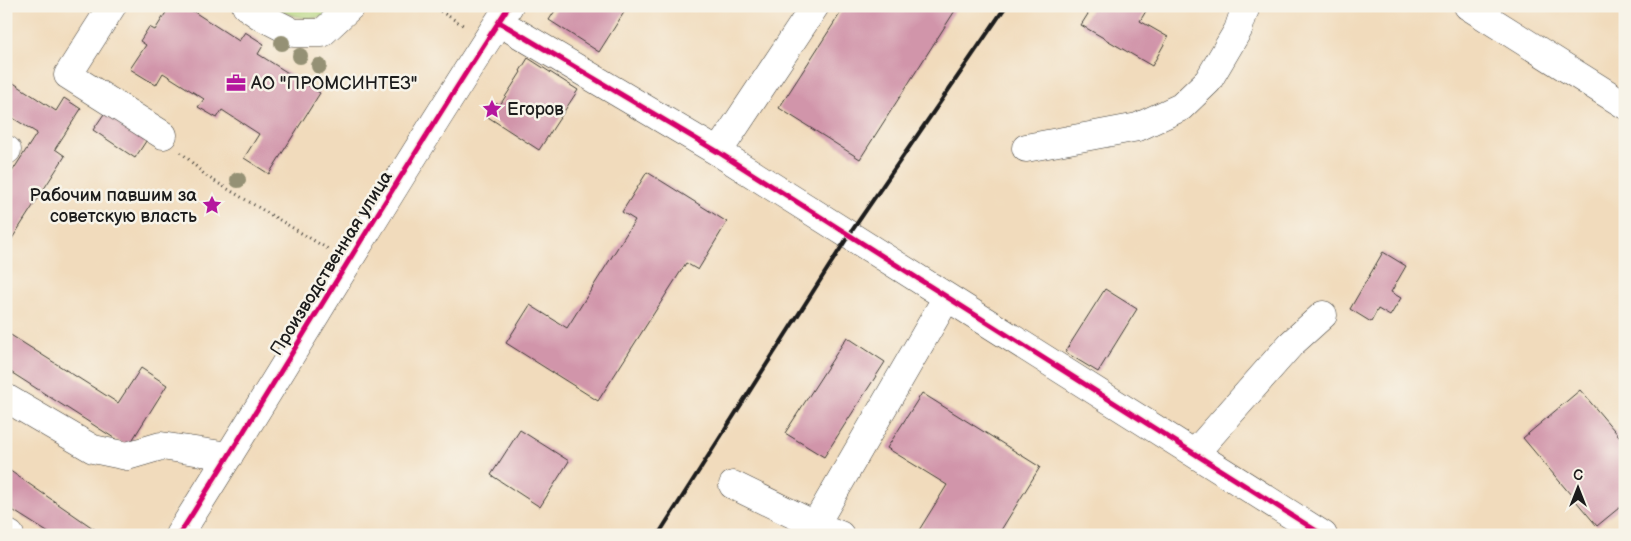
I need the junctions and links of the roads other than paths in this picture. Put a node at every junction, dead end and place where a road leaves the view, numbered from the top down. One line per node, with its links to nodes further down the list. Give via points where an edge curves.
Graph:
1 (112, 6): 9 (street, via 68,75)
2 (246, 6): 3 (street, via 294,33 322,33)
3 (351, 6)
4 (815, 6): 11 (street)
5 (1246, 6): 10 (street, via 1238,30 1208,82 1181,107 1138,127)
6 (1468, 6): 8 (street)
7 (500, 17): 11 (street); 16 (street, Производственная улица)
8 (1625, 105)
9 (163, 135)
10 (1026, 148)
11 (718, 152): 12 (street)
12 (947, 297): 15 (street); 18 (street)
13 (1323, 314): 15 (street, via 1291,344)
14 (6, 398): 16 (street, via 93,449 127,456 161,446)
15 (1195, 453): 23 (street)
16 (229, 456): 21 (street, Производственная улица)
17 (733, 484): 18 (street)
18 (815, 525): 22 (street)
19 (6, 533): 20 (street)
20 (10, 535)
21 (178, 535)
22 (840, 535)
23 (1323, 535)

